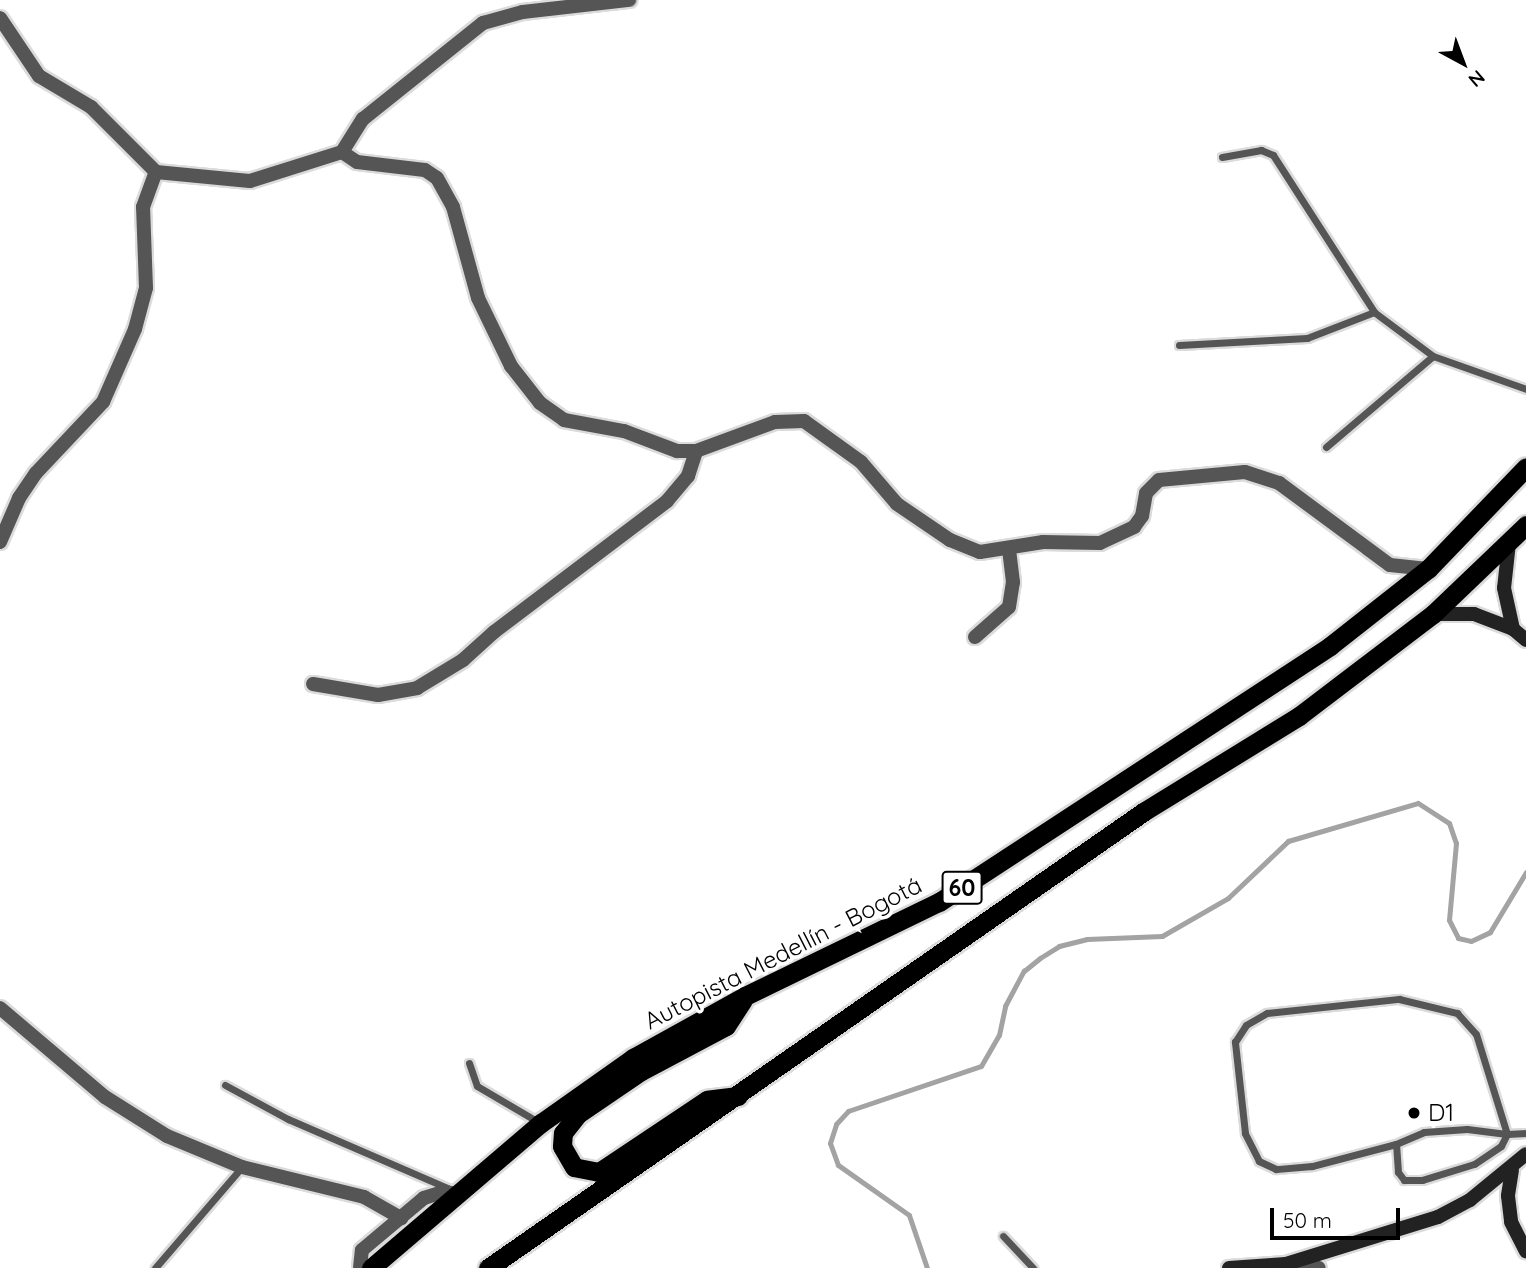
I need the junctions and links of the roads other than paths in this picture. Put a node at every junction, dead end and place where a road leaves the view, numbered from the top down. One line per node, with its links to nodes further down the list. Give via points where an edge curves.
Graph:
1 (629, 0): 3 (street, via 523,12 483,23 363,119)
2 (0, 18): 5 (street, via 39,76 91,107)
3 (342, 152): 5 (street, via 250,181); 11 (street, via 357,162 425,170 437,178 453,206 478,298 493,331 511,366 550,413 624,431 677,451)
4 (1222, 157): 6 (lane, via 1261,150 1281,161 1344,270)
5 (156, 172): 14 (street, via 143,207 146,288 135,329 103,402 36,473 19,498)
6 (1374, 312): 7 (lane, via 1307,338); 8 (lane)
7 (1179, 345)
8 (1433, 356): 9 (lane); 10 (lane)
9 (1526, 388)
10 (1326, 447)
11 (696, 450): 16 (street, via 775,422 804,421 861,462 897,504 966,550); 22 (street, via 688,476 667,501 463,660 417,688 378,695)
12 (1526, 467): 17 (highway, Autopista Medellín - Bogotá / 60)
13 (1526, 526): 15 (highway, 60)
14 (0, 542)
15 (1509, 543): 18 (highway, 60); 19 (main road, via 1504,588)
16 (1009, 549): 17 (street, via 1043,542 1100,544 1134,527 1142,516 1146,493 1159,480 1245,472 1279,483 1390,565); 20 (street, via 1013,582 1009,607)
17 (1428, 569): 23 (highway, Autopista Medellín - Bogotá / 60, via 1330,646 1003,862 873,937)
18 (1433, 614): 19 (main road, via 1474,614); 27 (highway, 60, via 1299,716 1143,812)
19 (1513, 629): 21 (main road)
20 (975, 637)
21 (1526, 640)
22 (313, 684)
23 (745, 996): 27 (highway, via 726,1026 641,1071 578,1114 563,1133 562,1146 574,1167 599,1172 707,1100); 28 (highway, Autopista Medellín - Bogotá / 60, via 633,1058)
24 (0, 1007): 33 (street, via 125,1111 167,1136)
25 (469, 1063): 28 (lane, via 477,1086)
26 (225, 1085): 35 (lane, via 288,1119)
27 (742, 1095): 43 (highway, 60)
28 (541, 1123): 35 (highway, Autopista Medellín - Bogotá / 60)
29 (1526, 1133): 30 (lane)
30 (1507, 1134): 31 (lane, via 1467,1129 1424,1132); 31 (lane, via 1502,1146 1486,1158 1422,1180 1404,1180 1398,1172); 31 (lane, via 1476,1034 1457,1013 1399,999 1267,1013 1246,1025 1234,1042 1245,1133 1259,1161 1276,1169 1312,1166)
31 (1396, 1144)
32 (1526, 1154): 34 (main road)
33 (242, 1167): 36 (street, via 364,1196); 40 (lane)
34 (1512, 1170): 38 (main road, via 1511,1222); 39 (main road, via 1438,1217)
35 (458, 1194): 36 (street, via 432,1193); 42 (highway, Autopista Medellín - Bogotá / 60)
36 (401, 1218): 41 (street, via 362,1250)
37 (1003, 1236): 44 (lane)
38 (1526, 1251)
39 (1286, 1264): 45 (main road); 46 (street)
40 (155, 1268)
41 (360, 1268)
42 (370, 1268)
43 (488, 1268)
44 (1033, 1268)
45 (1230, 1268)
46 (1319, 1268)

